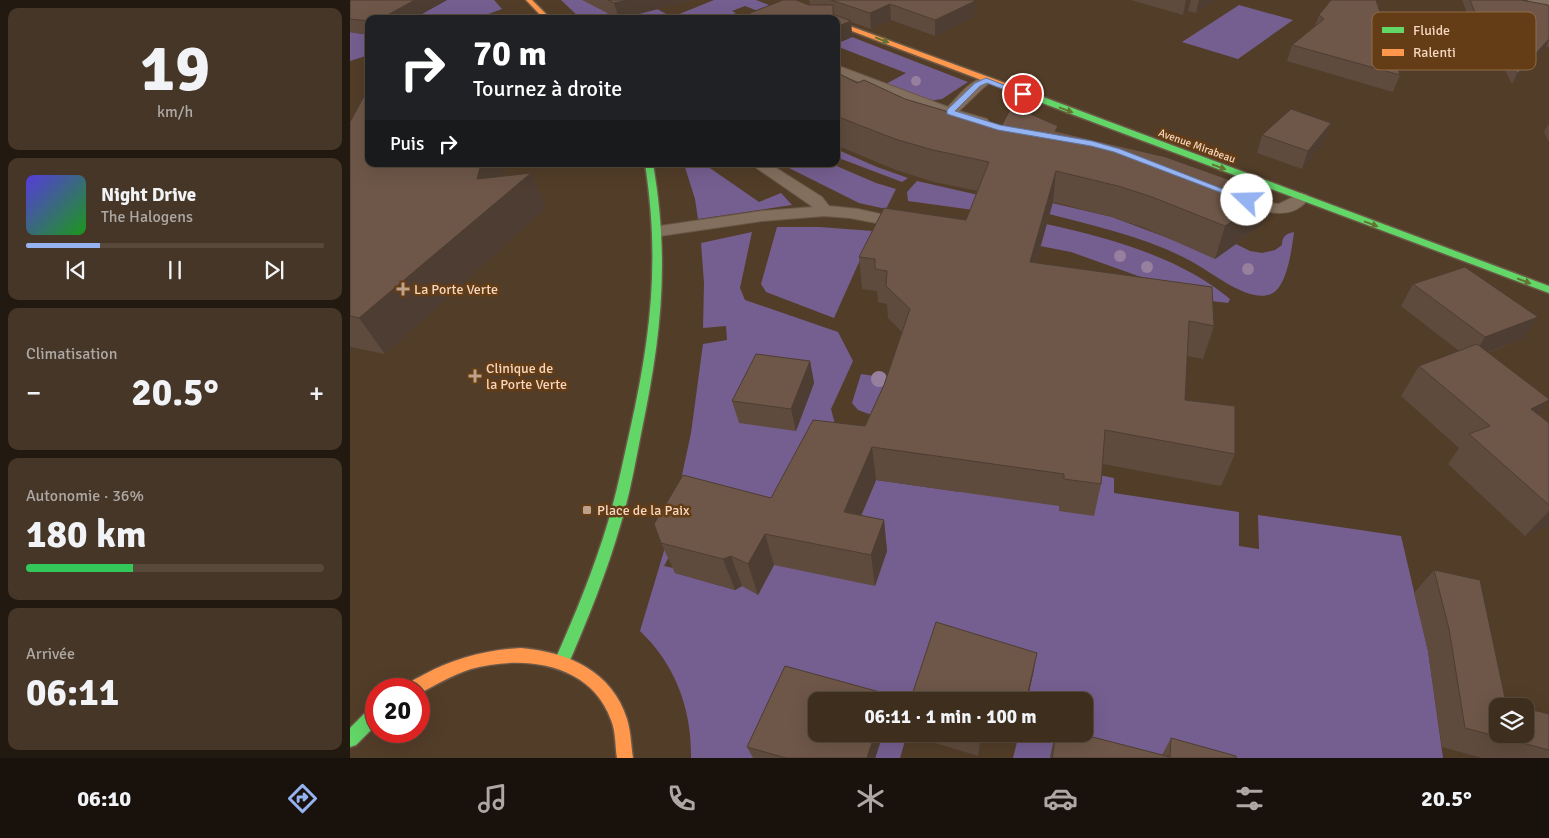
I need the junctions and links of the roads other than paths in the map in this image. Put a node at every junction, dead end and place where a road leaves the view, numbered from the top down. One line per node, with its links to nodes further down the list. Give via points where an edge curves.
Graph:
1 (529, 0): 4 (street)
2 (1535, 0): 3 (street)
3 (1549, 2)
4 (544, 15)
5 (840, 25): 7 (street, Avenue Mirabeau, one-way to 7)
6 (840, 71): 8 (lane)
7 (986, 81): 8 (lane); 13 (street, Avenue Mirabeau, one-way to 13)
8 (950, 112): 9 (lane)
9 (998, 127)
10 (651, 167): 16 (street)
11 (765, 167): 14 (lane, via 816,200)
12 (1229, 193): 13 (lane, via 1278,210 1290,207)
13 (1300, 198): 17 (street, Avenue Mirabeau, one-way to 17)
14 (824, 211): 15 (lane); 16 (lane)
15 (892, 222)
16 (660, 231): 18 (street, via 659,298 646,385 619,505)
17 (1549, 290)
18 (563, 660): 19 (street, via 522,653 475,660); 22 (street, via 586,673 604,691 618,715)
19 (430, 678)
20 (365, 725): 21 (street)
21 (350, 739)
22 (625, 758)

